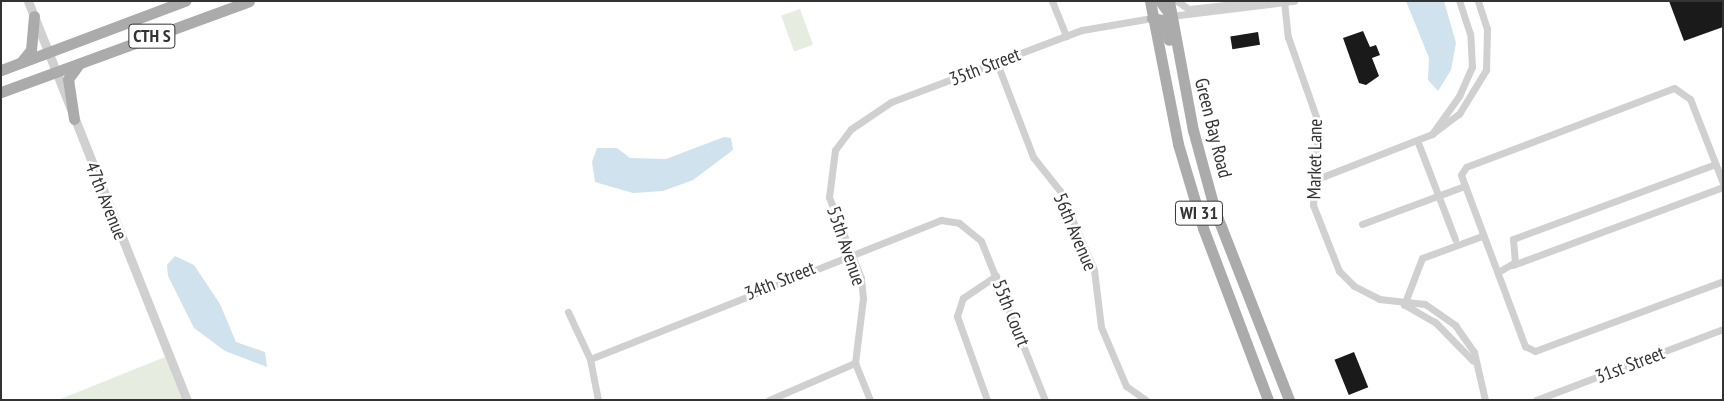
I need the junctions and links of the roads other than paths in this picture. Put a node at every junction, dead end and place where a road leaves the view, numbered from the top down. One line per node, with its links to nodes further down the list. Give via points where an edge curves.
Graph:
1 (28, 1): 14 (street, 47th Avenue)
2 (185, 1): 18 (main road, CTH S)
3 (249, 1): 21 (main road, CTH S)
4 (1052, 1): 17 (street)
5 (1150, 1): 16 (main road, Green Bay Road / WI 31)
6 (1160, 1): 15 (main road)
7 (1169, 1): 15 (main road, Green Bay Road / WI 31)
8 (1176, 1): 9 (street, via 1189,9)
9 (1261, 1)
10 (1294, 1): 13 (street)
11 (1459, 1): 27 (street, via 1470,34 1472,66 1459,96)
12 (1478, 1): 27 (street, via 1486,29 1486,70 1459,114)
13 (1284, 3): 15 (street); 31 (street, Market Lane, via 1288,37 1318,122)
14 (34, 16): 18 (street, 47th Avenue); 20 (main road, via 31,50)
15 (1171, 16): 19 (main road, Green Bay Road / WI 31)
16 (1152, 18): 17 (street, 35th Street); 19 (main road, via 1162,20); 58 (main road, Green Bay Road / WI 31, via 1178,144 1200,219)
17 (1066, 36): 22 (street, 35th Street)
18 (48, 52): 20 (main road, CTH S); 24 (street, 47th Avenue)
19 (1178, 55): 59 (main road, Green Bay Road / WI 31, via 1215,211)
20 (20, 62): 23 (main road, CTH S)
21 (82, 62): 24 (main road, CTH S); 26 (main road, via 68,79)
22 (997, 63): 29 (street, 35th Street, via 872,112); 57 (street, 56th Avenue, via 1033,157 1060,191 1094,270 1101,327 1126,386)
23 (1, 70)
24 (55, 72): 25 (main road, CTH S); 26 (street, 47th Avenue)
25 (1, 92)
26 (74, 120): 51 (street, 47th Avenue)
27 (1432, 134): 28 (street)
28 (1417, 140): 31 (street); 35 (street)
29 (835, 150): 40 (street, 55th Avenue, via 829,197)
30 (1716, 164): 32 (street); 33 (street, via 1690,99 1674,88 1466,167 1461,175); 41 (street, via 1514,239)
31 (1312, 181): 45 (street, Market Lane, via 1313,205 1339,271 1354,286)
32 (1723, 183)
33 (1465, 186): 35 (street); 38 (street)
34 (1723, 187): 41 (street)
35 (1439, 196): 36 (street); 39 (street)
36 (1362, 224)
37 (970, 230): 40 (street, 34th Street, via 941,220 925,222); 43 (street, 55th Court, via 981,241)
38 (1482, 236): 42 (street); 45 (street, via 1422,258)
39 (1455, 238)
40 (850, 253): 48 (street, 34th Street); 50 (street, 55th Avenue, via 863,298)
41 (1513, 265): 42 (street)
42 (1498, 272): 44 (street, via 1525,346 1535,350)
43 (996, 276): 55 (street, via 963,298 957,316); 56 (street, 55th Court)
44 (1723, 281)
45 (1404, 305): 49 (street, Market Lane, via 1434,322); 49 (street, Market Lane, via 1425,304 1455,325 1474,352)
46 (568, 312): 48 (street)
47 (1723, 329): 61 (street, 31st Street)
48 (590, 359): 52 (street)
49 (1473, 361): 60 (street, Market Lane)
50 (855, 363): 53 (street); 54 (street, 55th Avenue)
51 (187, 400)
52 (598, 400)
53 (769, 400)
54 (870, 400)
55 (987, 400)
56 (1045, 400)
57 (1146, 400)
58 (1268, 400)
59 (1289, 400)
60 (1485, 400)
61 (1536, 400)

